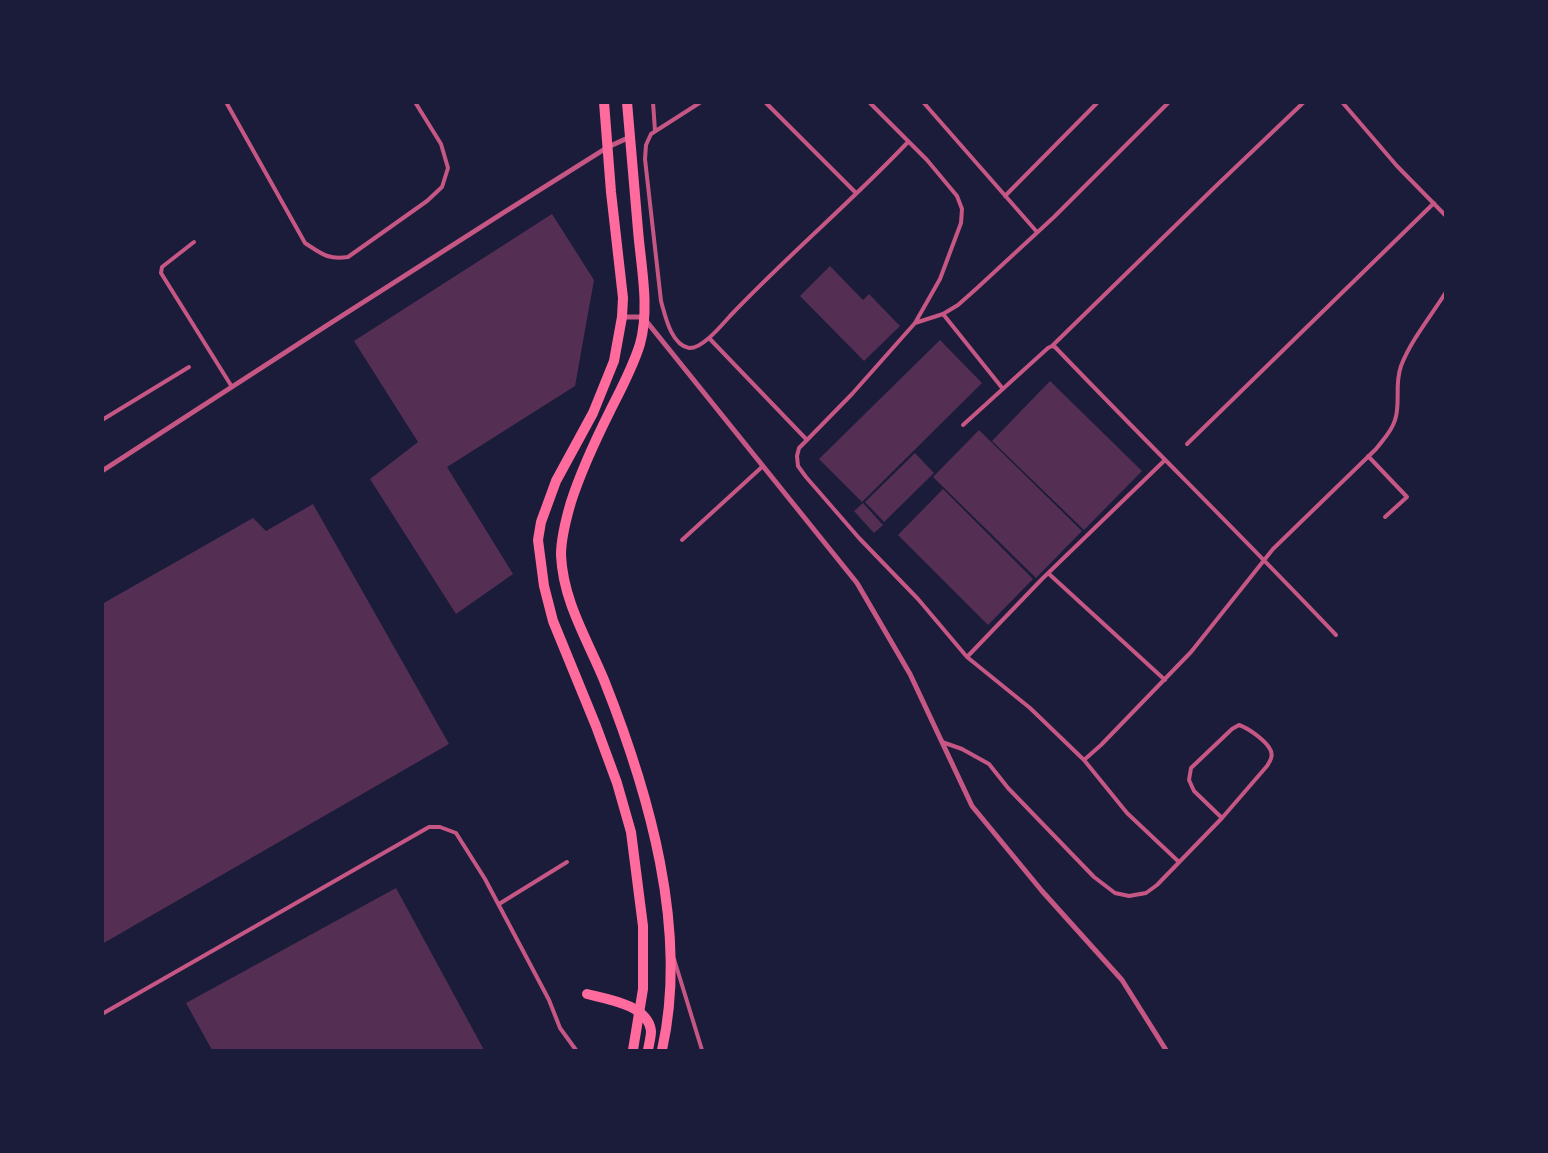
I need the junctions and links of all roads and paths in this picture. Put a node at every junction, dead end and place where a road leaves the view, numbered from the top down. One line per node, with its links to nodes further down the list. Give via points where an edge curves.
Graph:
1 (226, 102): 2 (lane, via 305,243 334,259 348,257 427,202 442,187 448,168 441,144)
2 (415, 102)
3 (604, 102): 17 (main road)
4 (627, 102): 15 (main road)
5 (653, 102): 14 (lane)
6 (701, 102): 14 (lane)
7 (765, 102): 18 (lane)
8 (868, 102): 16 (lane)
9 (923, 102): 19 (lane)
10 (1098, 102): 19 (lane)
11 (1169, 102): 22 (lane)
12 (1304, 102): 30 (lane)
13 (1342, 102): 20 (lane)
14 (655, 131): 29 (lane, via 646,145 645,159 666,322 676,339 687,348)
15 (630, 138): 17 (street); 27 (main road, via 644,295)
16 (908, 142): 18 (lane); 28 (lane, via 957,196 962,209 940,279)
17 (608, 147): 26 (main road, via 623,298); 32 (street)
18 (856, 193): 29 (lane)
19 (1005, 196): 22 (lane)
20 (1434, 203): 21 (lane); 37 (lane)
21 (1446, 216)
22 (1037, 232): 25 (lane, via 958,305)
23 (194, 242): 32 (lane, via 162,267 161,274)
24 (1446, 292): 38 (lane, via 1401,366 1396,383 1397,410 1393,426)
25 (943, 314): 28 (lane); 33 (lane)
26 (622, 317): 27 (street); 57 (main road, via 614,361 593,413 556,481 538,540 553,621 596,726 631,832 644,926)
27 (643, 317): 40 (street); 55 (main road, via 640,341 630,371 574,493 564,524 561,554 564,583 575,616 604,680 639,774 659,852)
28 (915, 323): 36 (lane)
29 (710, 338): 36 (lane)
30 (1052, 346): 33 (lane); 39 (lane)
31 (189, 367): 34 (lane)
32 (232, 387): 41 (street)
33 (1003, 388): 35 (lane)
34 (102, 420)
35 (963, 425)
36 (807, 440): 47 (lane, via 796,456 806,477)
37 (1187, 444)
38 (1368, 456): 42 (lane, via 1407,497); 44 (lane)
39 (1164, 460): 44 (lane); 45 (lane)
40 (763, 466): 43 (lane); 49 (street, via 856,584 910,674)
41 (102, 471)
42 (1385, 517)
43 (682, 540)
44 (1264, 559): 46 (lane); 48 (lane, via 1197,645)
45 (1048, 573): 47 (lane); 48 (lane)
46 (1336, 635)
47 (967, 657): 50 (lane, via 1030,708)
48 (1165, 680): 50 (lane)
49 (940, 741): 53 (lane, via 989,764 1094,878 1115,893 1129,896 1146,894); 64 (street, via 972,806 1122,980)
50 (1084, 760): 53 (lane, via 1127,813)
51 (1222, 818): 51 (lane, via 1271,760 1269,747 1248,728 1239,726 1232,729 1191,768 1189,780 1194,792); 53 (lane)
52 (567, 862): 54 (lane)
53 (1179, 862)
54 (499, 904): 58 (lane, via 456,833 429,827); 59 (lane, via 560,1028)
55 (669, 947): 62 (main road, via 672,980); 63 (lane)
56 (587, 994): 57 (main road, via 621,1002)
57 (640, 1013): 60 (main road); 61 (main road, via 651,1032)
58 (102, 1014)
59 (576, 1050)
60 (633, 1050)
61 (648, 1050)
62 (662, 1050)
63 (702, 1050)
64 (1166, 1050)

